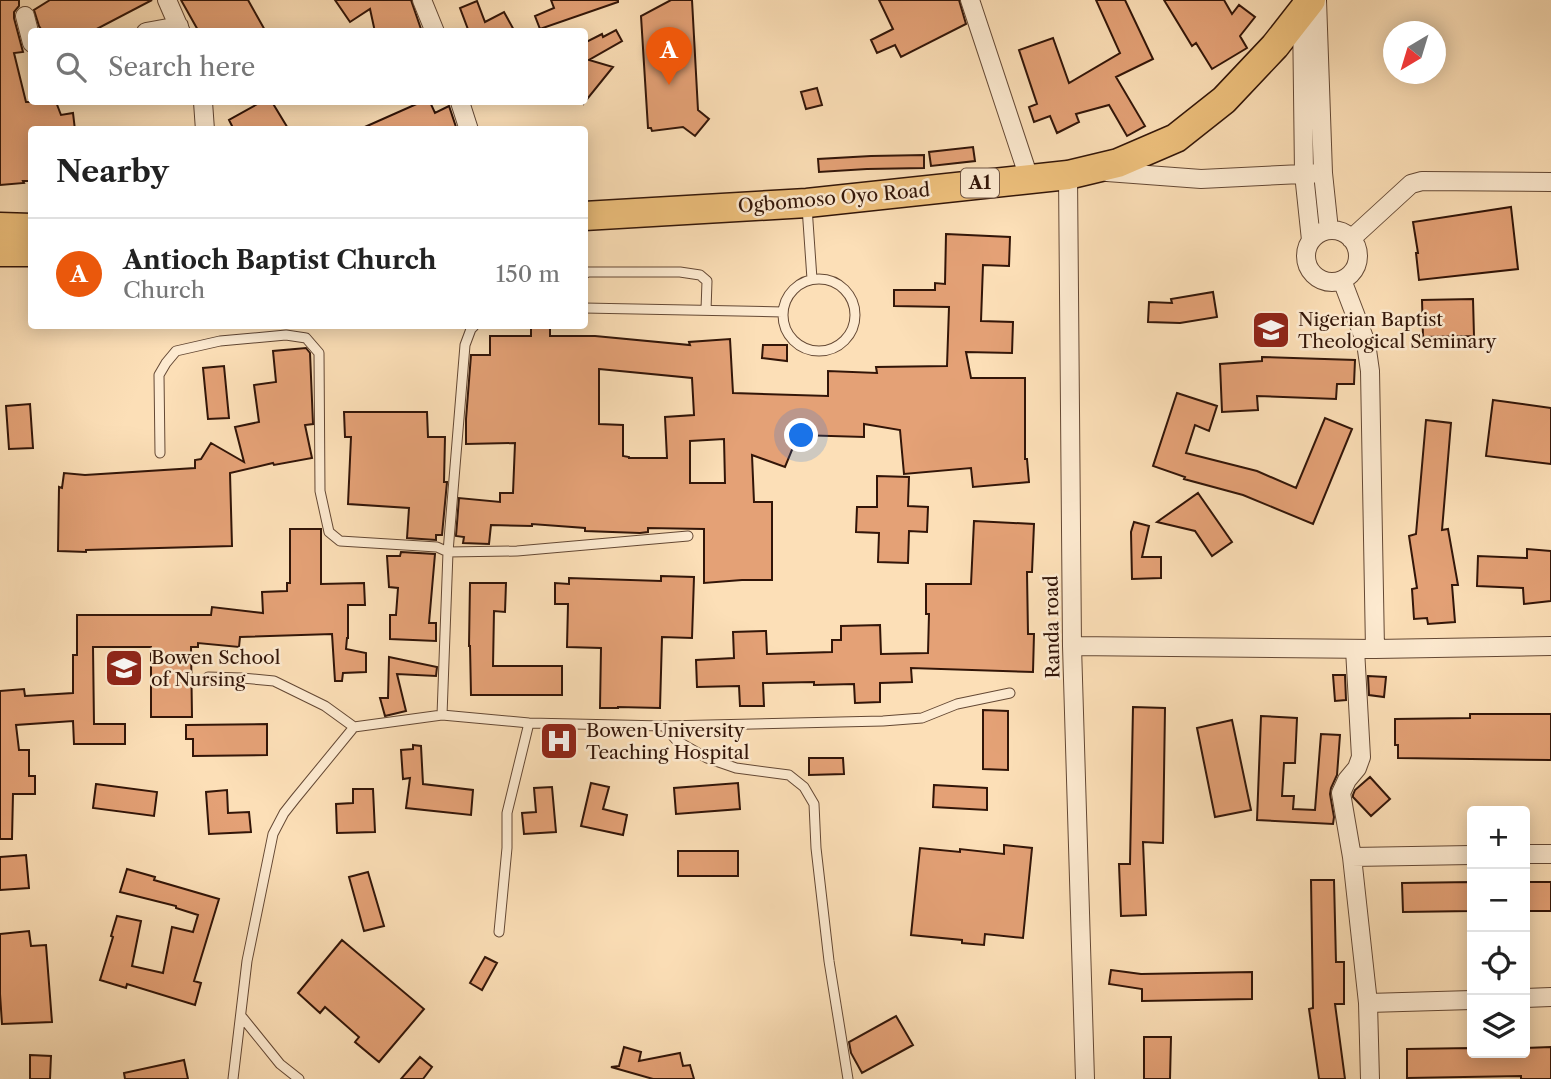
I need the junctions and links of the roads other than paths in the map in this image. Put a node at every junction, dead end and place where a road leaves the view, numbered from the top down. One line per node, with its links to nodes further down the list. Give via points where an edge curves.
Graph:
1 (167, 0): 7 (street)
2 (422, 0): 8 (street)
3 (971, 0): 16 (street)
4 (1310, 4): 13 (highway, Ogbomoso Oyo Road / A1, via 1224,100 1176,138 1118,163); 14 (street); 15 (street)
5 (25, 16): 6 (street)
6 (28, 28)
7 (180, 28)
8 (433, 28)
9 (203, 105): 11 (street)
10 (461, 105): 12 (street)
11 (205, 126)
12 (469, 126)
13 (1077, 173): 15 (street, via 1201,179); 16 (highway, Ogbomoso Oyo Road / A1); 37 (street, Randa road)
14 (1323, 173): 15 (street); 22 (street)
15 (1304, 174): 24 (street)
16 (1029, 178): 18 (highway, Ogbomoso Oyo Road / A1)
17 (1551, 181): 23 (street, via 1411,184)
18 (807, 203): 19 (highway, Ogbomoso Oyo Road / A1); 28 (lane)
19 (588, 216)
20 (0, 228): 21 (highway)
21 (28, 228)
22 (1329, 230): 23 (street); 24 (street)
23 (1351, 239): 29 (street, via 1357,261)
24 (1311, 240): 29 (street, via 1306,254 1309,269 1327,281)
25 (0, 252): 26 (highway)
26 (28, 252)
27 (588, 272): 31 (lane, via 700,275 707,281)
28 (811, 279): 32 (lane, via 795,287); 32 (lane, via 839,284 851,298 855,317 849,335 835,347 808,349 792,339)
29 (1342, 280): 40 (street, via 1366,343 1370,371)
30 (588, 307): 31 (lane)
31 (706, 310): 32 (lane)
32 (783, 312)
33 (473, 329): 36 (lane, via 465,345)
34 (160, 453): 36 (lane, via 159,375 176,351 220,341 286,335 306,338 319,353 320,491 329,532 340,541)
35 (688, 536): 36 (lane, via 517,551)
36 (449, 552): 43 (lane)
37 (1072, 646): 39 (street); 60 (street, Randa road)
38 (1551, 646): 40 (street)
39 (1355, 649): 40 (street); 50 (street, via 1361,757 1341,793)
40 (1375, 649)
41 (208, 677): 46 (lane, via 274,681 325,706)
42 (1010, 692): 45 (lane, via 957,704 922,718)
43 (442, 715): 44 (lane); 46 (lane)
44 (528, 723): 45 (lane); 51 (lane, via 506,813)
45 (664, 726): 59 (lane, via 677,741 707,758 736,768 789,775 804,787 814,804 829,961)
46 (354, 727): 56 (lane, via 295,799 273,834 247,961)
47 (1530, 854): 48 (street)
48 (1551, 854)
49 (1467, 855): 50 (street)
50 (1352, 857): 55 (street)
51 (499, 932)
52 (1551, 997): 53 (street)
53 (1530, 998)
54 (1467, 1000): 55 (street)
55 (1368, 1003): 61 (street)
56 (242, 1017): 57 (lane); 58 (lane, via 280,1064)
57 (233, 1079)
58 (299, 1079)
59 (848, 1079)
60 (1085, 1079)
61 (1370, 1079)

